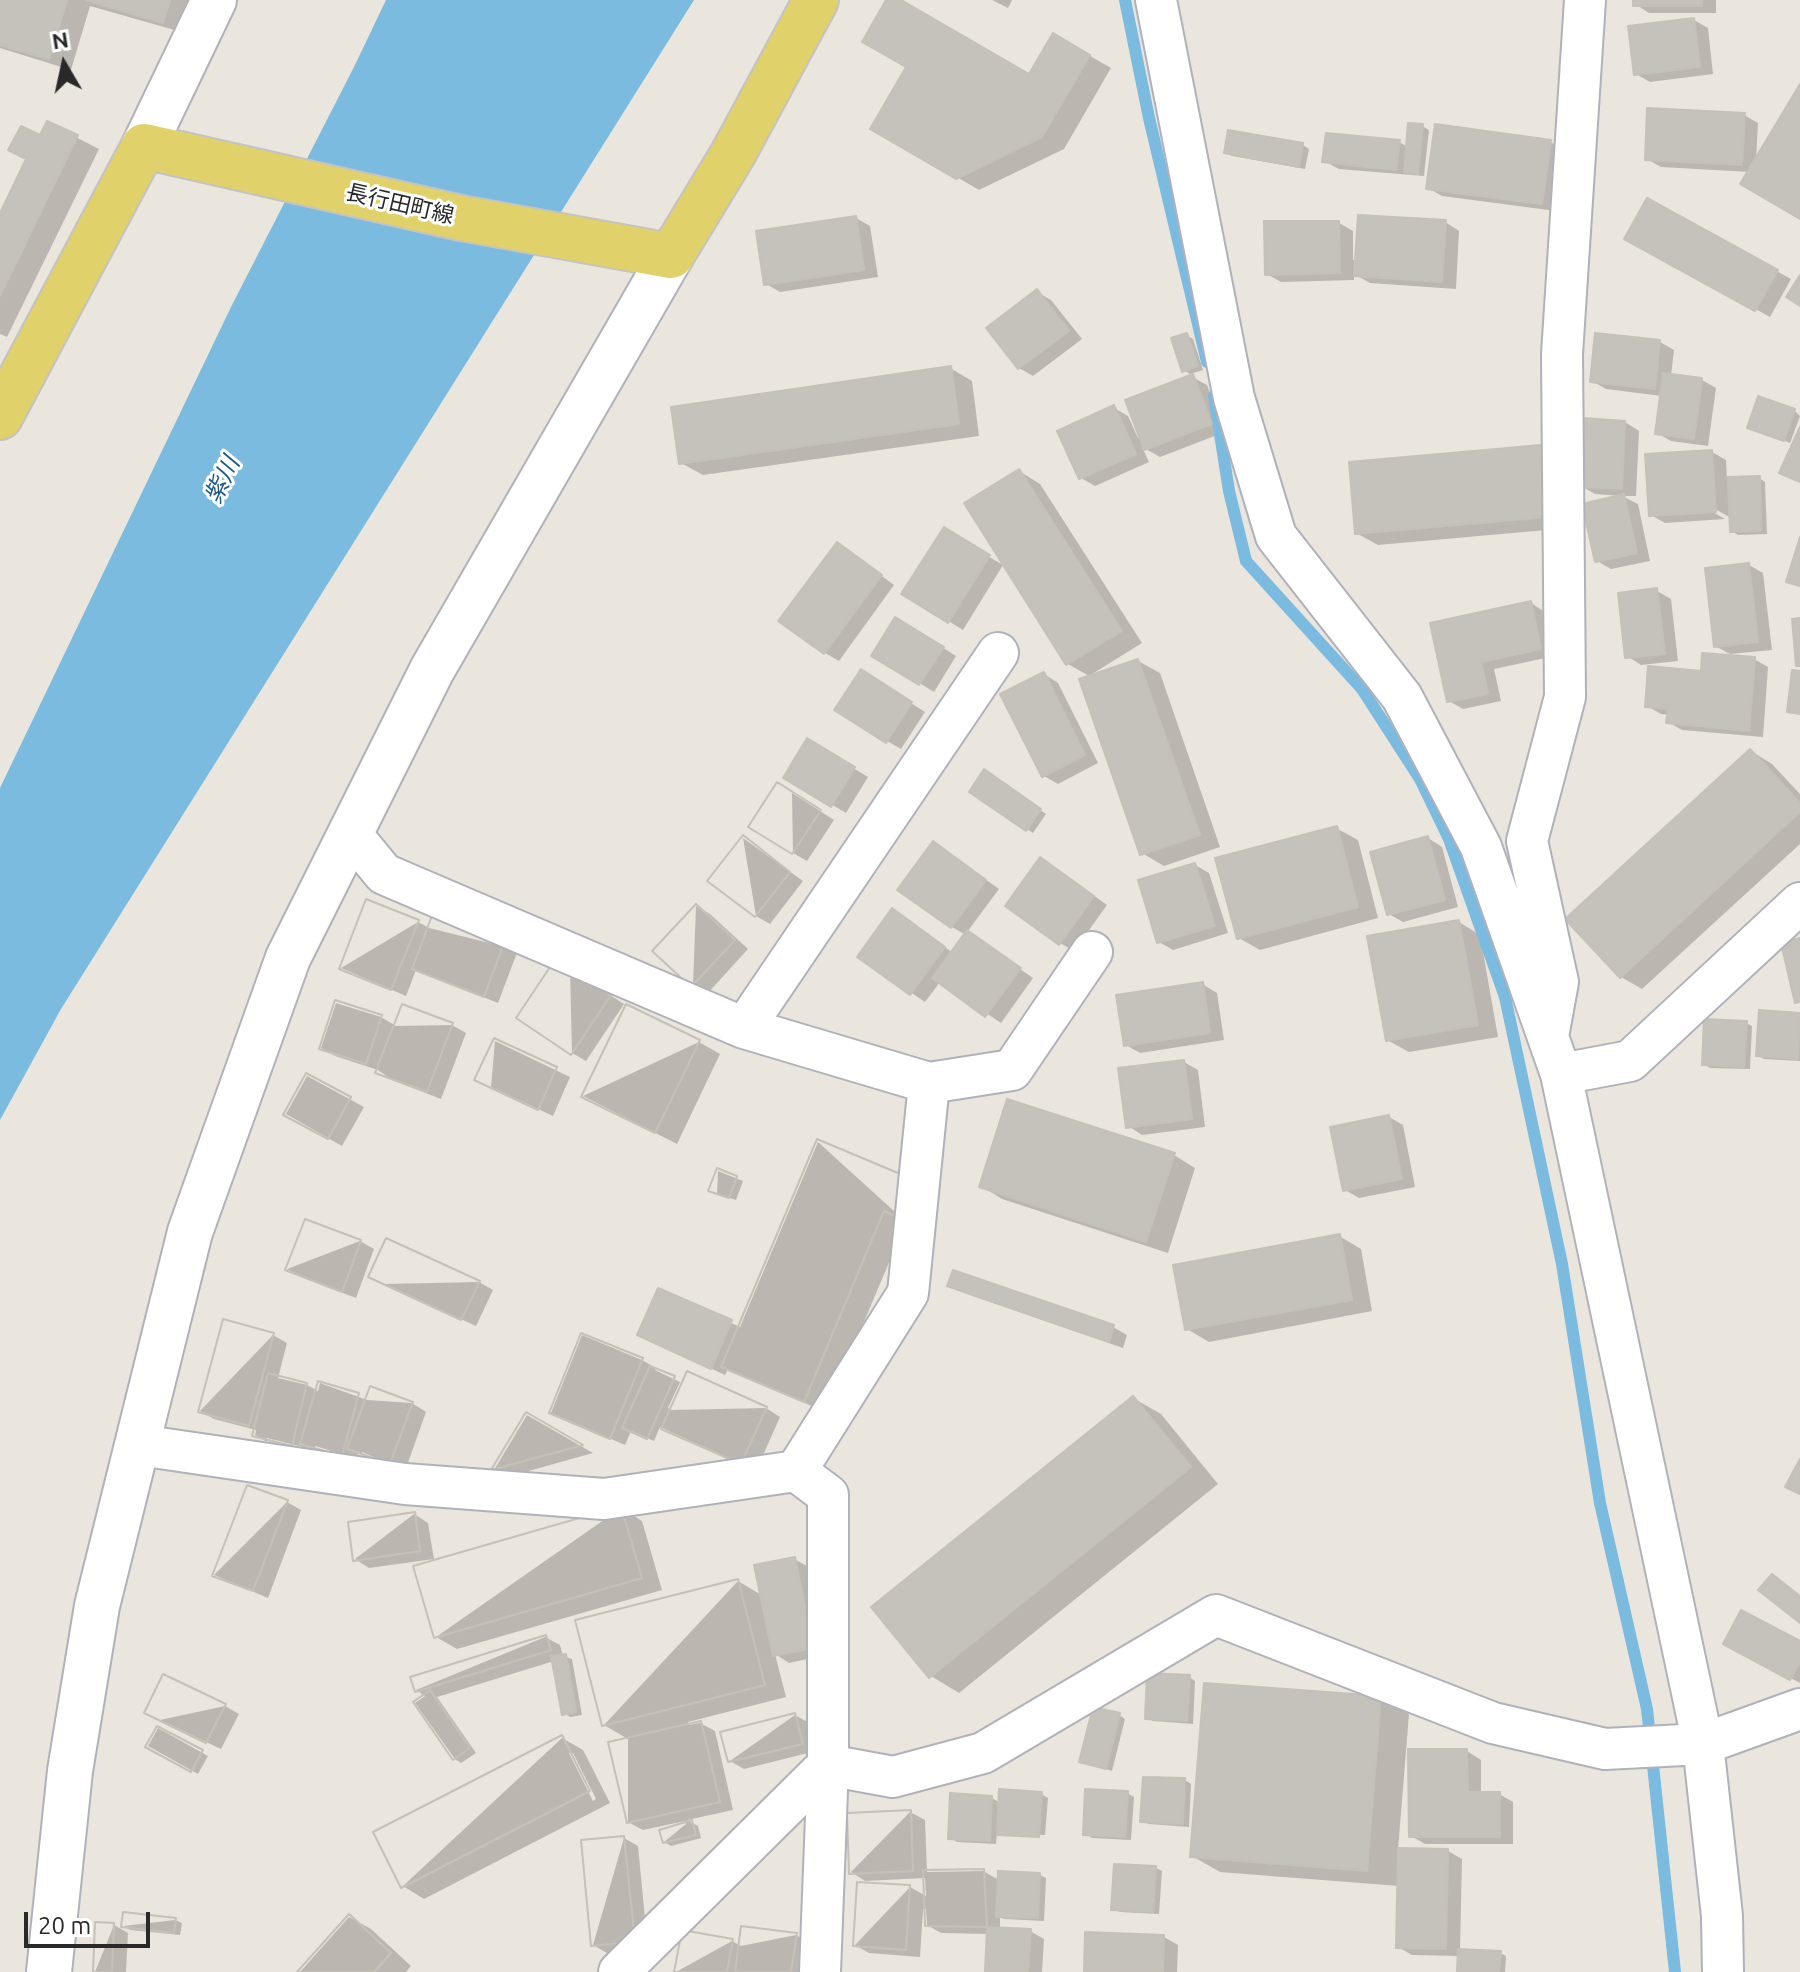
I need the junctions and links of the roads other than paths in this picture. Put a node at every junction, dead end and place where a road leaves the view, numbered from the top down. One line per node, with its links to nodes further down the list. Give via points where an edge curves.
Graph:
1 (214, 0): 5 (street)
2 (816, 0): 6 (main road)
3 (1156, 0): 13 (street, via 1234,398 1276,536 1402,697 1481,847)
4 (1585, 0): 13 (street, via 1562,354 1565,697 1527,841 1558,982)
5 (157, 149): 6 (main road, 長行田町線, via 461,218); 7 (main road)
6 (671, 256): 9 (street, via 432,670)
7 (0, 417)
8 (998, 653): 12 (street)
9 (351, 834): 12 (street, via 384,874); 16 (street, via 288,958 190,1232)
10 (1800, 903): 14 (street, via 1630,1061)
11 (1092, 952): 15 (street, via 1012,1070)
12 (744, 1028): 15 (street)
13 (1548, 1035): 14 (street)
14 (1561, 1074): 19 (street)
15 (929, 1083): 17 (street, via 908,1293)
16 (139, 1445): 17 (street, via 405,1484 604,1499); 21 (street, via 95,1621 70,1771)
17 (796, 1471): 20 (street, via 828,1495)
18 (1800, 1709): 19 (street)
19 (1703, 1744): 20 (street, via 1605,1749 1493,1723 1216,1615 983,1753 893,1777); 24 (street)
20 (828, 1765): 22 (street); 23 (street)
21 (49, 1972)
22 (619, 1972)
23 (820, 1972)
24 (1723, 1972)

